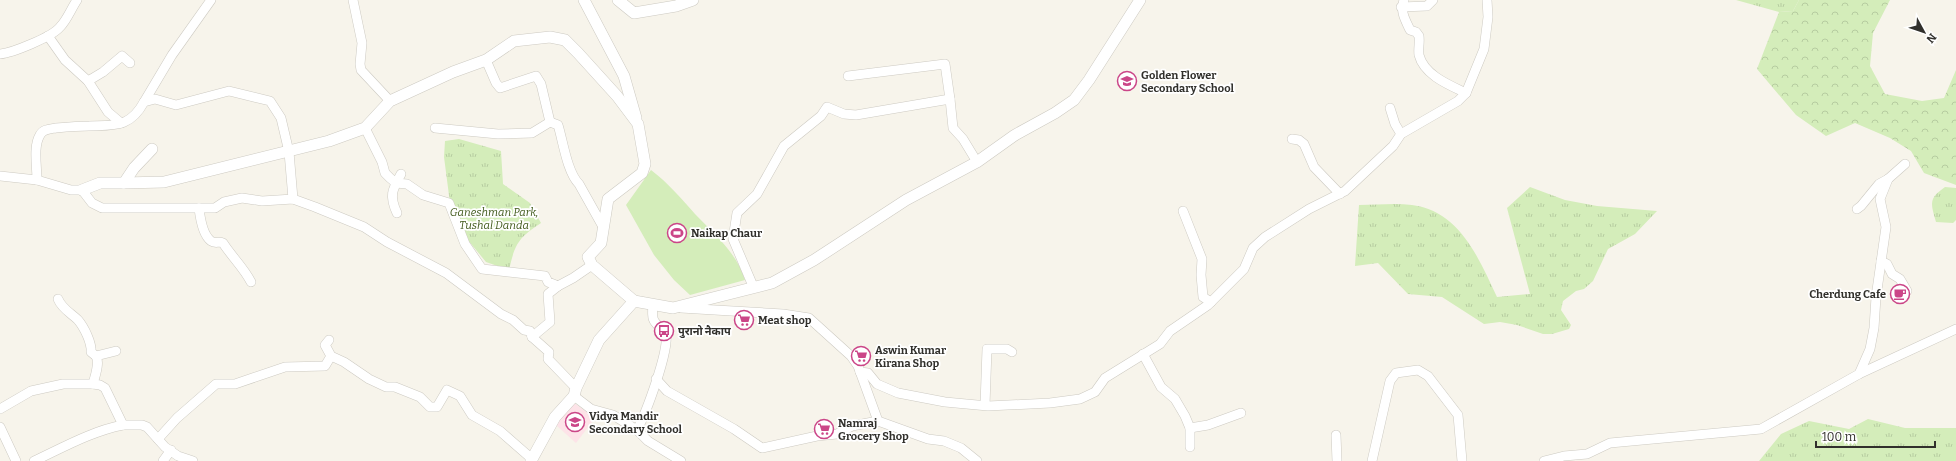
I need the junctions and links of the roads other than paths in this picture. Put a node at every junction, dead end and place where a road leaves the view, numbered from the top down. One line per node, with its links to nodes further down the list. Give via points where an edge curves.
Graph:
1 (77, 0): 11 (street, via 60,28)
2 (211, 0): 20 (street, via 172,55)
3 (353, 0): 19 (street, via 362,43 361,70)
4 (584, 0): 24 (street, via 624,76)
5 (618, 0): 6 (street, via 634,13 676,6)
6 (692, 0)
7 (1140, 0): 31 (street, via 1074,100 1015,135)
8 (1433, 0): 10 (street, via 1427,6)
9 (1487, 0): 17 (street, via 1484,49)
10 (1403, 4): 17 (street, via 1403,16 1410,30 1420,36 1421,61 1439,79)
11 (48, 36): 12 (street, via 10,54); 16 (street, via 65,60)
12 (0, 54)
13 (486, 60): 19 (street); 22 (street, via 500,88 536,76); 24 (street, via 514,41 550,37 565,40 617,96)
14 (130, 63): 16 (street, via 122,56)
15 (848, 76): 18 (street, via 945,64)
16 (88, 81): 23 (street, via 108,112)
17 (1466, 93): 27 (street, via 1458,101)
18 (950, 99): 31 (street, via 952,128 963,139); 51 (street, via 856,115 844,114 827,107 821,116 784,146 757,194 737,213 733,239)
19 (390, 101): 25 (street)
20 (144, 102): 23 (street, via 133,118); 30 (street, via 155,99 176,105 229,91 270,102 281,118)
21 (1390, 108): 27 (street)
22 (550, 122): 26 (street, via 532,133 498,134); 46 (street, via 558,124 576,181)
23 (121, 123): 36 (street, via 109,127 70,126 45,130 38,141)
24 (638, 124): 46 (street, via 646,164 642,173 608,199)
25 (365, 128): 30 (street); 38 (street, via 382,162 385,174)
26 (435, 128)
27 (1401, 134): 40 (street, via 1393,146)
28 (1292, 139): 40 (street, via 1304,144 1314,166)
29 (152, 149): 37 (street)
30 (289, 152): 37 (street, via 164,182); 41 (street)
31 (977, 162): 51 (street, via 906,200 794,271 772,283)
32 (1905, 164): 35 (street)
33 (401, 174): 38 (street)
34 (0, 176): 36 (street)
35 (1888, 178): 43 (street, via 1879,184); 47 (street, via 1880,199 1886,227)
36 (37, 180): 39 (street, via 71,190)
37 (124, 183): 39 (street, via 100,183)
38 (396, 183): 45 (street, via 391,200); 50 (street, via 404,183 423,195 449,203 466,244 482,269 545,276 548,282)
39 (82, 190): 42 (street, via 92,203 102,208)
40 (1340, 194): 55 (street, via 1309,209 1265,237 1253,248 1244,269)
41 (293, 199): 42 (street, via 262,201 242,198 224,202 215,208); 59 (street, via 364,227 446,273 524,330 530,331)
42 (199, 208): 49 (street, via 201,223 209,240 213,243 223,243 233,259 246,271)
43 (1857, 209)
44 (1183, 211): 55 (street, via 1202,259 1203,297)
45 (397, 213)
46 (602, 225): 48 (street, via 601,243 588,257)
47 (1880, 261): 52 (street, via 1887,264); 67 (street, via 1872,340)
48 (592, 265): 50 (street); 54 (street)
49 (251, 282)
50 (558, 286): 59 (street, via 548,294 550,322)
51 (753, 286): 57 (street)
52 (1907, 291)
53 (58, 299): 64 (street, via 81,325 91,352)
54 (634, 301): 56 (street); 70 (street, via 599,340)
55 (1211, 302): 63 (street, via 1170,331 1160,344)
56 (653, 305): 57 (street); 68 (street, via 652,318 666,334 667,340)
57 (673, 308): 66 (street, via 783,314 809,318 851,356)
58 (1956, 329): 67 (street)
59 (532, 337): 70 (street, via 549,352 548,359)
60 (329, 340): 65 (street, via 325,345)
61 (116, 351): 64 (street)
62 (1012, 352): 71 (street, via 1007,348 987,349)
63 (1143, 354): 71 (street, via 1105,378 1095,392 1088,396 1033,405); 77 (street, via 1156,380 1174,399)
64 (96, 356): 69 (street, via 98,359)
65 (331, 356): 80 (street, via 325,366 285,367 235,384 216,384 177,418); 83 (street, via 386,387 395,387 420,397 430,407 437,407 447,390 460,396 472,415 500,431)
66 (860, 372): 71 (street, via 868,373 877,384 898,393); 74 (street)
67 (1859, 374): 93 (street, via 1760,429 1610,443 1587,454)
68 (656, 379): 74 (street, via 667,391 762,448 836,434 852,426); 78 (street)
69 (93, 384): 72 (street, via 63,384 31,391); 75 (street, via 105,388)
70 (575, 392): 78 (street, via 591,409 613,415); 83 (street, via 554,417)
71 (985, 406)
72 (0, 409)
73 (1241, 413): 77 (street, via 1208,425)
74 (878, 421): 89 (street, via 928,439 944,441 961,448)
75 (123, 425): 80 (street, via 142,425); 85 (street, via 80,440)
76 (0, 427): 84 (street)
77 (1190, 428): 81 (street)
78 (637, 430): 88 (street, via 648,441)
79 (1336, 435): 90 (street)
80 (158, 439): 82 (street)
81 (1190, 447)
82 (171, 450): 86 (street); 87 (street, via 178,456)
83 (531, 460)
84 (16, 461)
85 (34, 461)
86 (163, 461)
87 (193, 461)
88 (680, 461)
89 (977, 461)
90 (1337, 461)
91 (1372, 461): 92 (street, via 1390,381 1396,373 1418,370 1428,376 1458,415)
92 (1462, 461)
93 (1544, 461)

